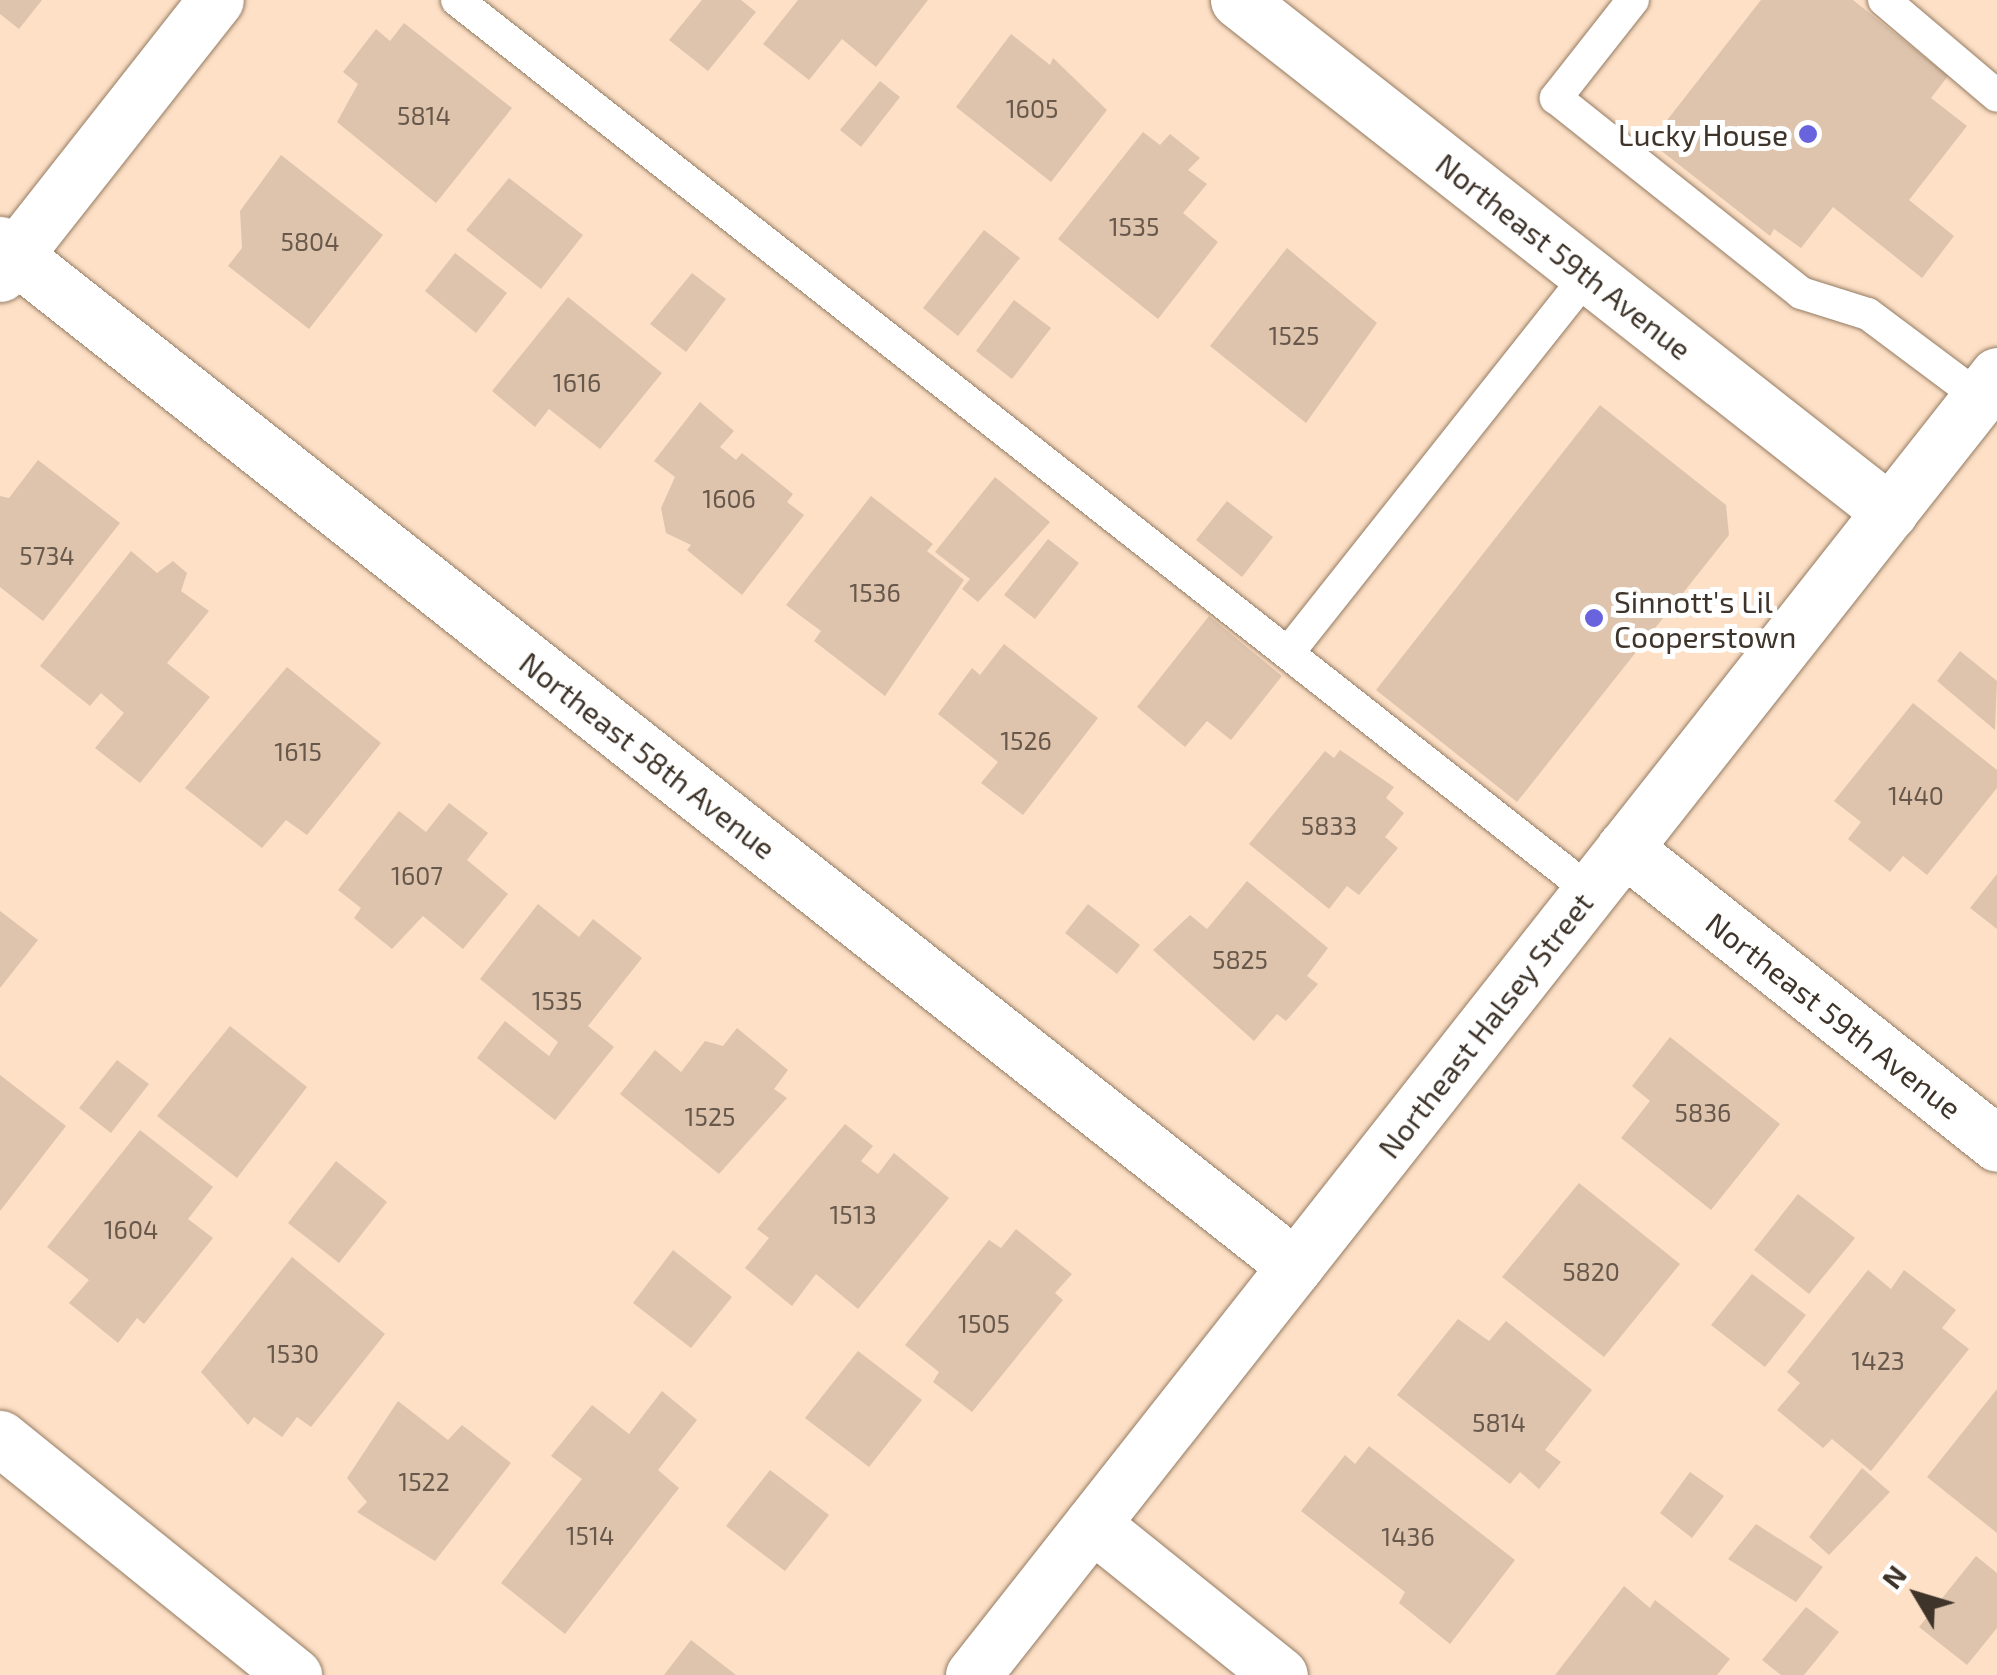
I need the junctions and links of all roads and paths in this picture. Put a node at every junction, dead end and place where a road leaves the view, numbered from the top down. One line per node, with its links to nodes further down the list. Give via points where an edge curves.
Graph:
1 (216, 0): 7 (street)
2 (457, 0): 11 (lane)
3 (1238, 0): 8 (street, Northeast 59th Avenue)
4 (1633, 0): 9 (lane, via 1556,98 1801,292 1868,314)
5 (1884, 0): 6 (lane)
6 (1997, 96)
7 (5, 258): 15 (street, Northeast 58th Avenue)
8 (1588, 274): 10 (street, Northeast 59th Avenue); 11 (lane)
9 (1988, 386): 10 (street, Northeast Halsey Street)
10 (1890, 512): 12 (street, Northeast Halsey Street)
11 (1288, 654): 13 (lane)
12 (1624, 848): 13 (street, Northeast Halsey Street); 14 (street, Northeast 59th Avenue)
13 (1590, 891): 15 (street, Northeast Halsey Street)
14 (1997, 1144)
15 (1296, 1266): 17 (street, Northeast Halsey Street)
16 (0, 1438): 18 (street)
17 (1092, 1524): 19 (street, Northeast Halsey Street); 20 (street)
18 (294, 1675)
19 (973, 1675)
20 (1280, 1675)

